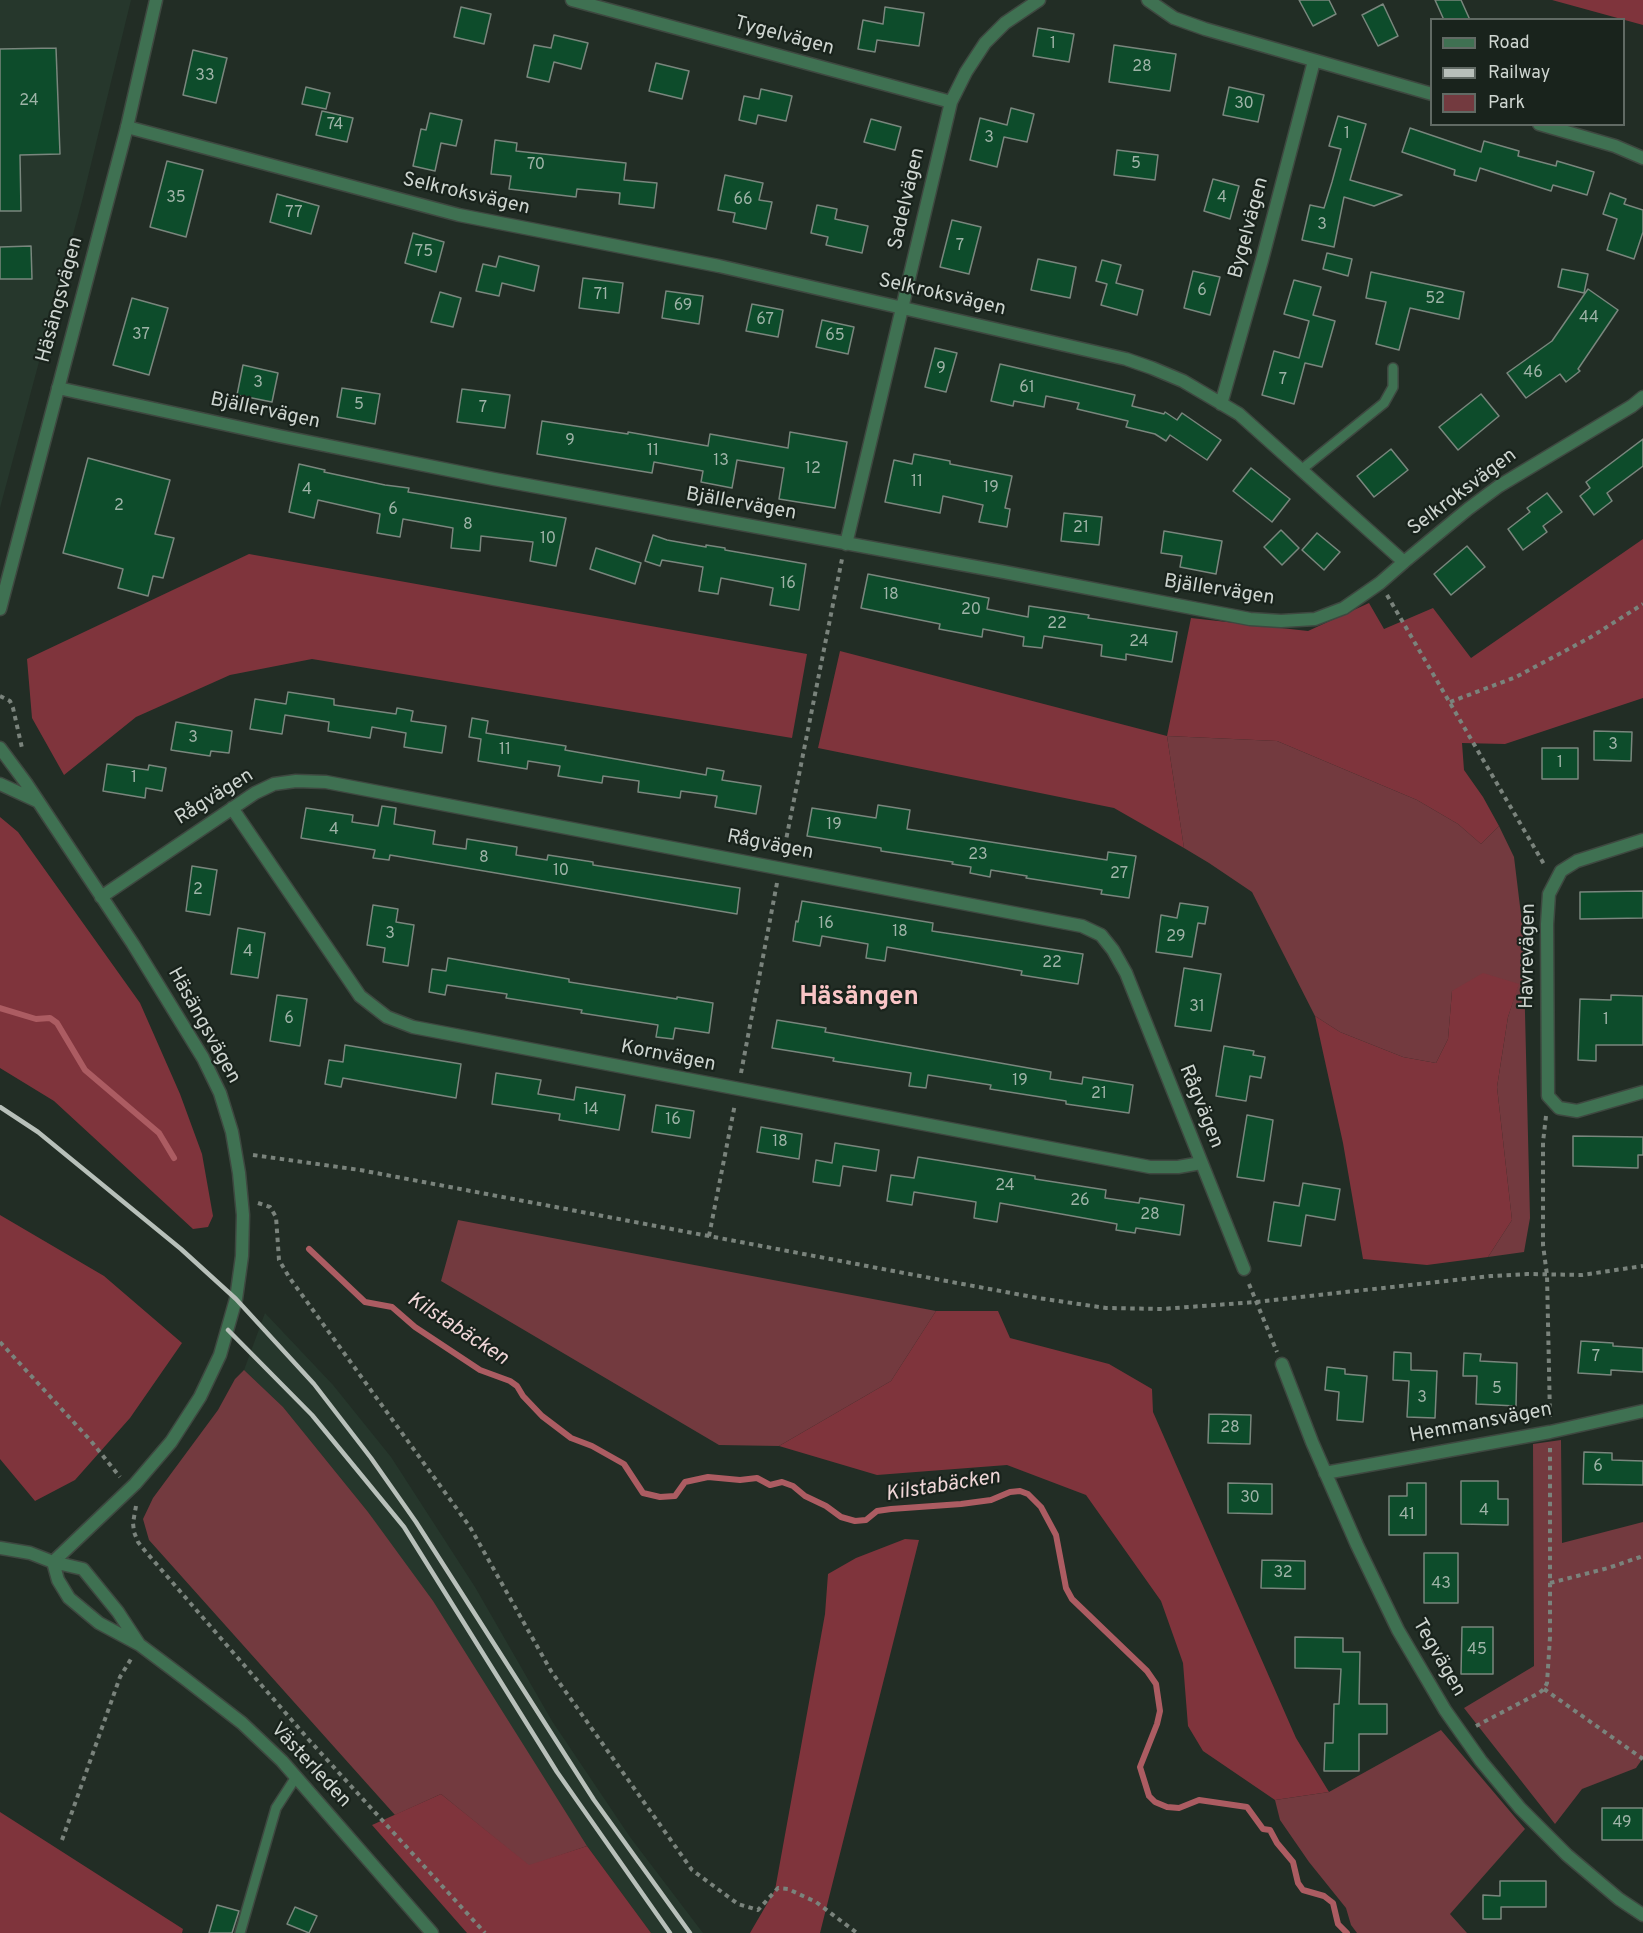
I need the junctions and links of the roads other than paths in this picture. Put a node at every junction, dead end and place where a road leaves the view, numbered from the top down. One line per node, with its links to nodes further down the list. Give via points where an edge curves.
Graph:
1 (156, 0): 9 (street, Häsängsvägen)
2 (572, 0): 7 (street, Tygelvägen)
3 (1039, 0): 7 (street, Sadelvägen, via 985,43)
4 (1149, 0): 5 (street, via 1174,18)
5 (1314, 61): 6 (street); 15 (street, Bygelvägen)
6 (1430, 94)
7 (951, 102): 11 (street, Sadelvägen)
8 (1546, 126): 10 (street)
9 (127, 127): 11 (street, Selkroksvägen, via 449,213 659,253); 13 (street, Häsängsvägen)
10 (1643, 158)
11 (903, 307): 15 (street, Selkroksvägen, via 1126,359 1183,381); 17 (street, Sadelvägen)
12 (1393, 368): 16 (lane, via 1393,387 1384,403)
13 (58, 388): 17 (street, Bjällervägen, via 482,477); 19 (street, Häsängsvägen)
14 (1643, 397): 18 (street, Selkroksvägen, via 1499,486)
15 (1221, 404): 16 (street, Selkroksvägen, via 1239,414)
16 (1301, 470): 18 (street, Selkroksvägen)
17 (846, 544): 18 (street, Bjällervägen, via 1250,619 1281,621 1315,619 1344,608)
18 (1404, 562)
19 (0, 609)
20 (0, 748): 22 (street, Häsängsvägen)
21 (0, 784): 22 (street)
22 (37, 801): 25 (street, Häsängsvägen)
23 (232, 808): 25 (street, Rågvägen); 27 (street, Kornvägen, via 360,996 387,1017 412,1028 1149,1167); 27 (street, Rågvägen, via 274,784 326,782 1082,926 1101,935 1126,973)
24 (1643, 840): 26 (street, Havrevägen, via 1577,861 1561,871 1549,894 1547,924 1548,1096 1559,1108 1577,1111)
25 (101, 897): 33 (street, Häsängsvägen, via 178,1014 220,1093 239,1173 242,1256 238,1290 220,1355 200,1397 171,1442 129,1490)
26 (1643, 1092)
27 (1201, 1163): 28 (street, Rågvägen)
28 (1244, 1269)
29 (1282, 1364): 31 (street, Tegvägen)
30 (1643, 1411): 31 (street, Hemmansvägen)
31 (1325, 1473): 36 (street, Tegvägen, via 1398,1629 1445,1710 1481,1761 1567,1855)
32 (0, 1548): 33 (street, Västerleden)
33 (53, 1562): 34 (street, Västerleden, via 69,1598 99,1623); 34 (street, Västerleden, via 83,1569)
34 (140, 1645): 35 (street, Västerleden, via 242,1723)
35 (297, 1777): 37 (lane, via 276,1808); 38 (street, Västerleden)
36 (1643, 1916)
37 (240, 1933)
38 (432, 1933)

